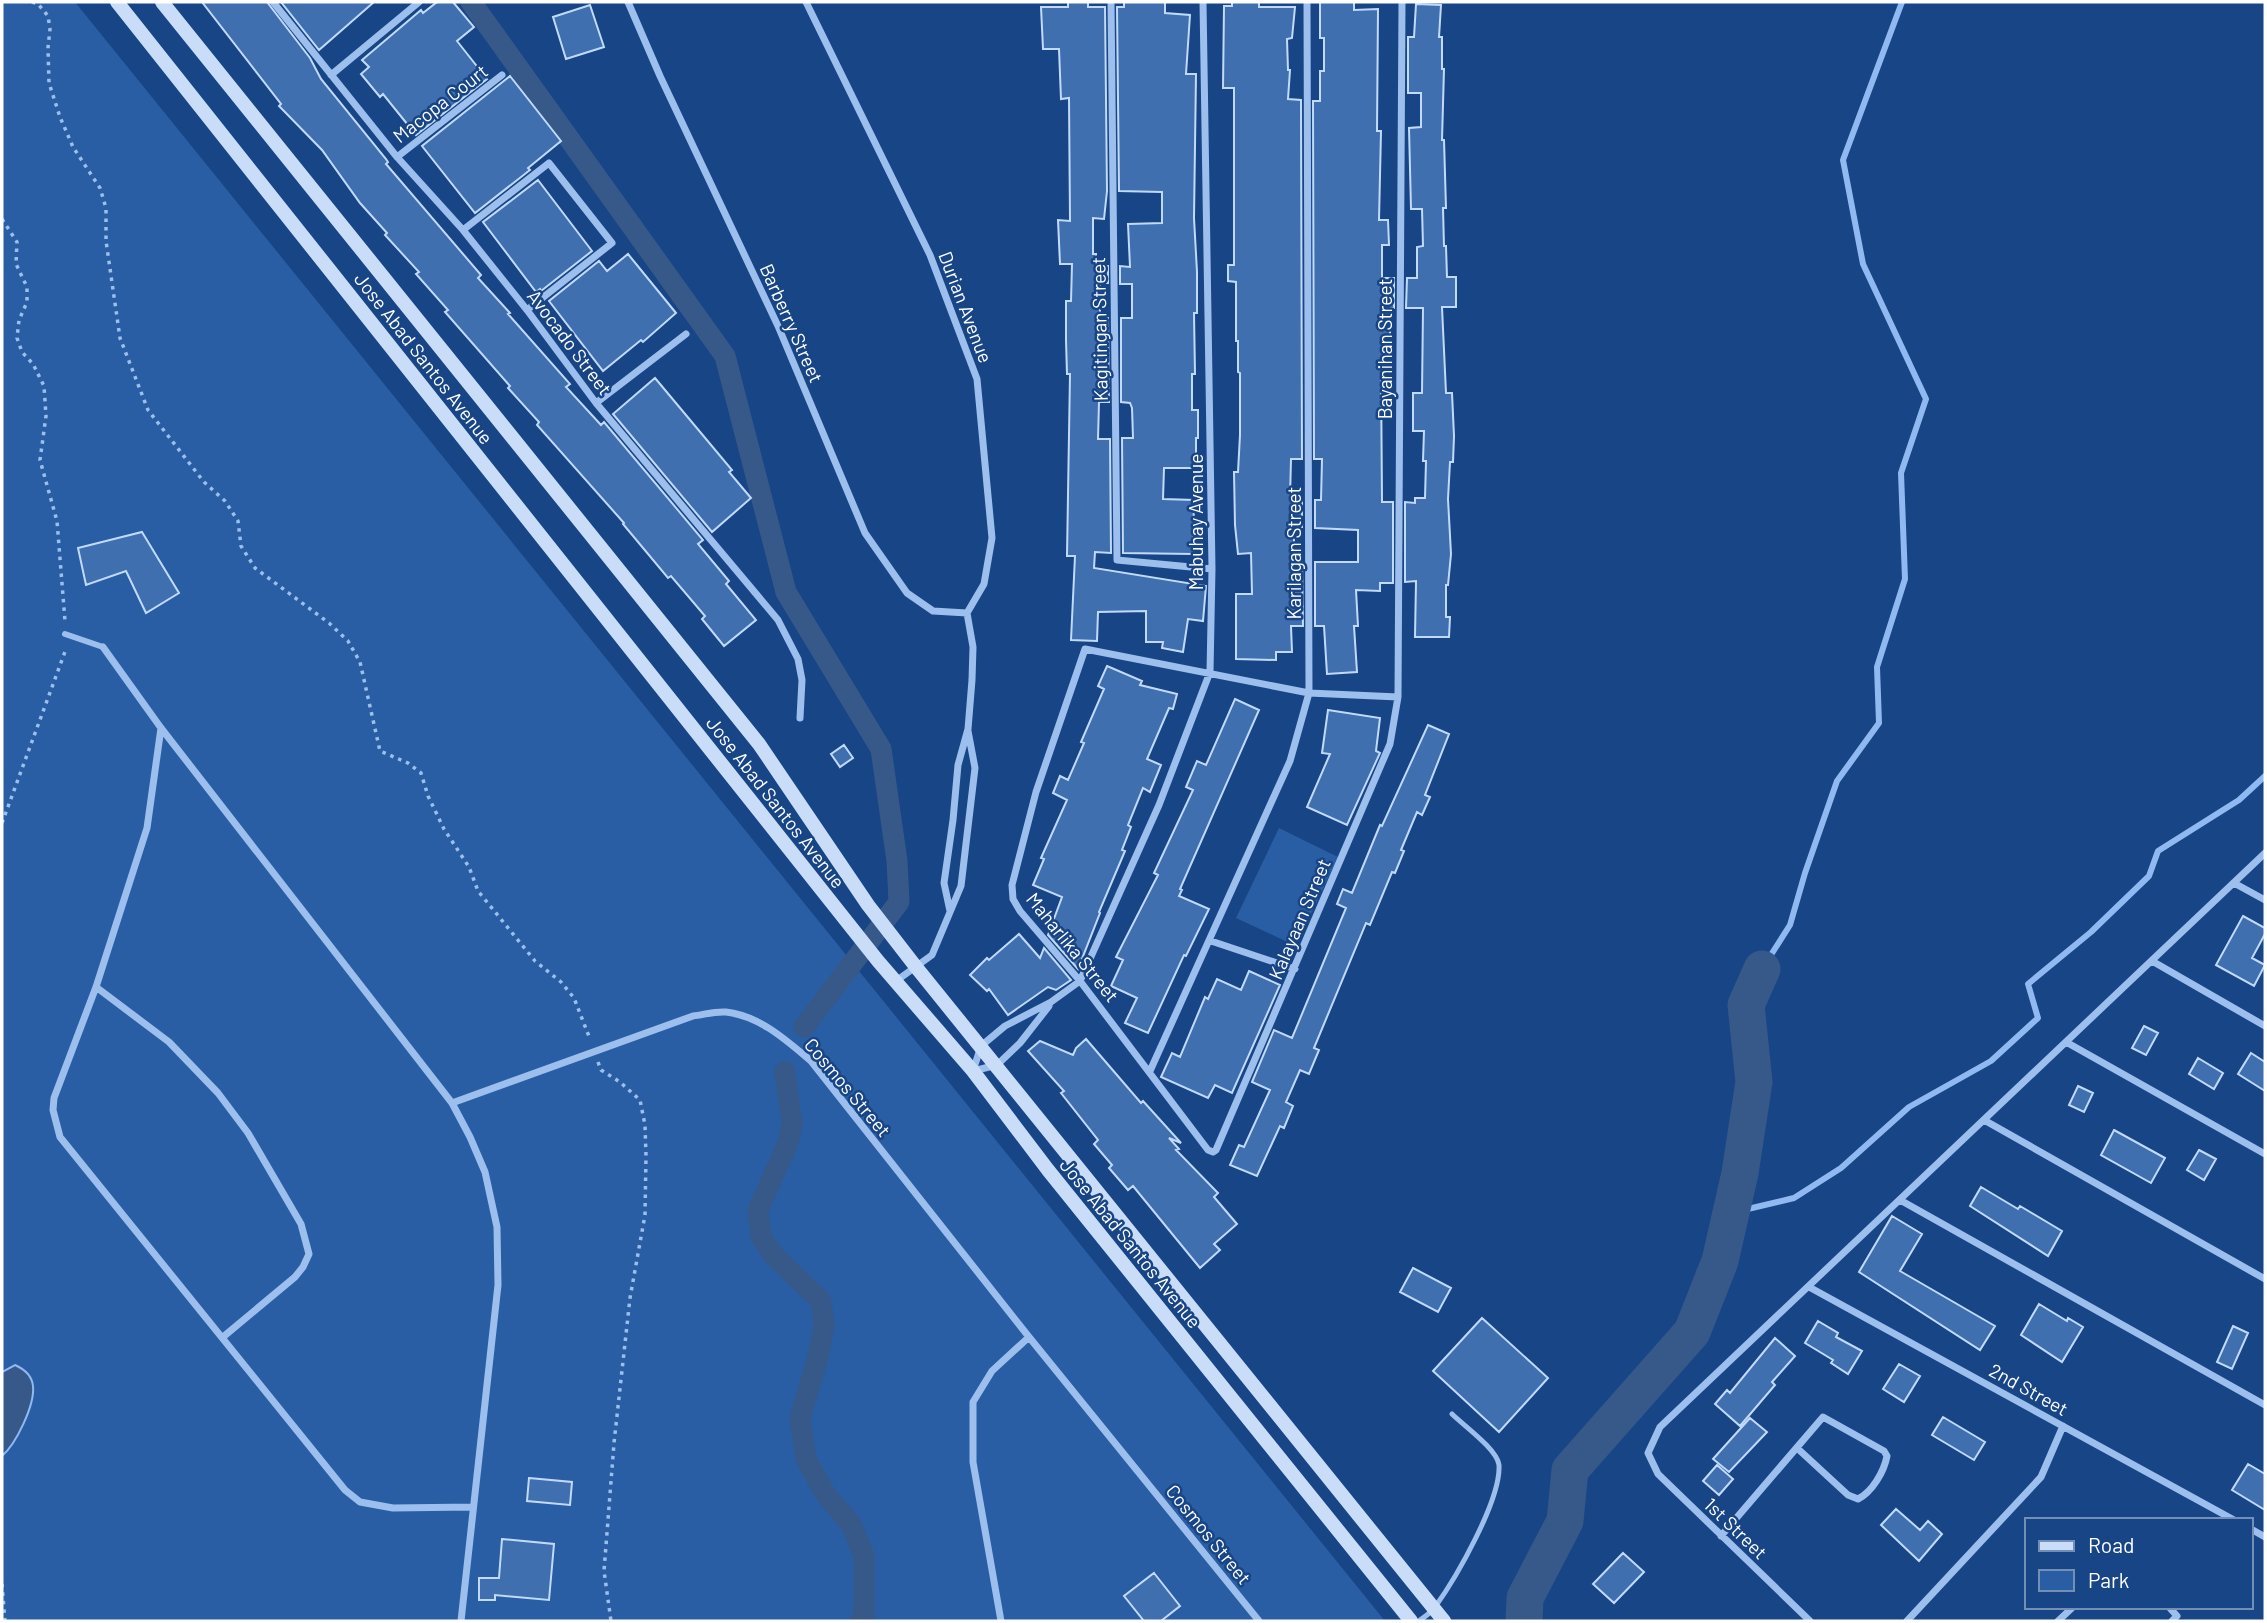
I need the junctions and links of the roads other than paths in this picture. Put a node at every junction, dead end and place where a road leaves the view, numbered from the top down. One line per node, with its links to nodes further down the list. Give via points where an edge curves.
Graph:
1 (117, 2): 38 (main road, Jose Abad Santos Avenue)
2 (162, 2): 36 (main road, Jose Abad Santos Avenue, via 759,744)
3 (273, 2): 13 (street, Avocado Street)
4 (405, 2): 12 (street)
5 (419, 2): 12 (street)
6 (628, 2): 21 (street, Barberry Street, via 778,326 865,533 907,593 933,611)
7 (806, 2): 21 (street, Durian Avenue, via 930,255 977,379 992,538 984,584)
8 (1111, 2): 20 (street, Kagitingan Street, via 1116,560)
9 (1203, 2): 20 (street, Mabuhay Avenue)
10 (1307, 2): 25 (street, Karilagan Street)
11 (1402, 2): 26 (street, Bayanihan Street)
12 (407, 12): 13 (street)
13 (331, 75): 15 (street, Avocado Street)
14 (502, 75): 15 (street, Macopa Court)
15 (397, 156): 16 (street, Avocado Street)
16 (463, 230): 17 (street, Avocado Street); 17 (street, via 549,163 612,243)
17 (527, 310): 19 (street, Avocado Street)
18 (685, 334): 19 (street)
19 (596, 403): 27 (street, Avocado Street, via 778,620 798,659)
20 (1212, 569): 24 (street, Mabuhay Avenue)
21 (967, 613): 29 (street, via 973,647)
22 (65, 634): 23 (street)
23 (103, 647): 28 (street)
24 (1210, 672): 25 (street); 39 (street, Mabuhay Avenue, via 1159,805); 39 (street, Maharlika Street, via 1085,649 1036,792 1012,885 1020,911)
25 (1309, 693): 26 (street); 34 (street, Karilagan Street, via 1290,761)
26 (1398, 696): 37 (street, Kalayaan Street, via 1390,744)
27 (800, 718)
28 (161, 728): 40 (street, via 147,828); 48 (street)
29 (968, 729): 33 (street, via 958,765 944,883); 33 (street, via 975,768 961,886)
30 (2265, 853): 31 (street)
31 (2234, 883): 32 (street); 35 (street)
32 (2265, 900)
33 (950, 911): 36 (street, via 932,955)
34 (1211, 941): 37 (street); 47 (street, Karilagan Street)
35 (2152, 961): 42 (street); 43 (street)
36 (916, 967): 38 (street); 44 (main road, Jose Abad Santos Avenue)
37 (1295, 969): 50 (street, Kalayaan Street)
38 (896, 981): 46 (main road, Jose Abad Santos Avenue)
39 (1080, 981): 41 (street, Mabuhay Avenue); 47 (street, Maharlika Street)
40 (96, 987): 55 (street, via 54,1098 60,1137); 55 (street, via 169,1042 218,1093 248,1133 301,1224 309,1254 303,1267)
41 (1051, 1002): 44 (street, Mabuhay Avenue, via 1005,1026); 45 (street, Mabuhay Avenue)
42 (2265, 1026)
43 (2066, 1042): 49 (street); 51 (street)
44 (981, 1046): 45 (main road, Jose Abad Santos Avenue); 46 (street)
45 (997, 1065): 46 (street); 64 (main road, Jose Abad Santos Avenue)
46 (973, 1071): 70 (main road, Jose Abad Santos Avenue)
47 (1150, 1071): 50 (street, Maharlika Street, via 1208,1150)
48 (452, 1103): 56 (street, Cosmos Street, via 693,1016 724,1012 749,1017 779,1033 811,1061); 61 (street, via 485,1172 497,1227 498,1284)
49 (1984, 1120): 52 (street); 53 (street)
50 (1216, 1150)
51 (2265, 1154)
52 (1900, 1200): 54 (street); 57 (street)
53 (2265, 1279)
54 (1809, 1287): 59 (street, 2nd Street); 63 (street, 1st Street, via 1660,1427 1648,1452 1658,1474)
55 (223, 1337): 61 (street, via 345,1490 360,1502 393,1508)
56 (1029, 1337): 68 (street, via 992,1371 973,1402 973,1462); 69 (street, Cosmos Street)
57 (2265, 1405)
58 (1452, 1414): 64 (lane, via 1494,1453 1499,1464 1494,1494 1475,1539)
59 (2063, 1426): 62 (street, 2nd Street); 74 (street, via 2041,1477)
60 (1797, 1448): 60 (street, via 1823,1417 1887,1457 1866,1495 1858,1499); 63 (street)
61 (472, 1507): 67 (street)
62 (2230, 1518)
63 (1721, 1535): 73 (street, 1st Street)
64 (1434, 1609): 71 (lane); 72 (main road, Jose Abad Santos Avenue)
65 (2071, 1609): 75 (street)
66 (2171, 1609): 76 (street, via 2178,1616)
67 (461, 1621)
68 (1001, 1621)
69 (1259, 1621)
70 (1411, 1621)
71 (1419, 1621)
72 (1444, 1621)
73 (1810, 1621)
74 (1907, 1621)
75 (2058, 1621)
76 (2172, 1621)

